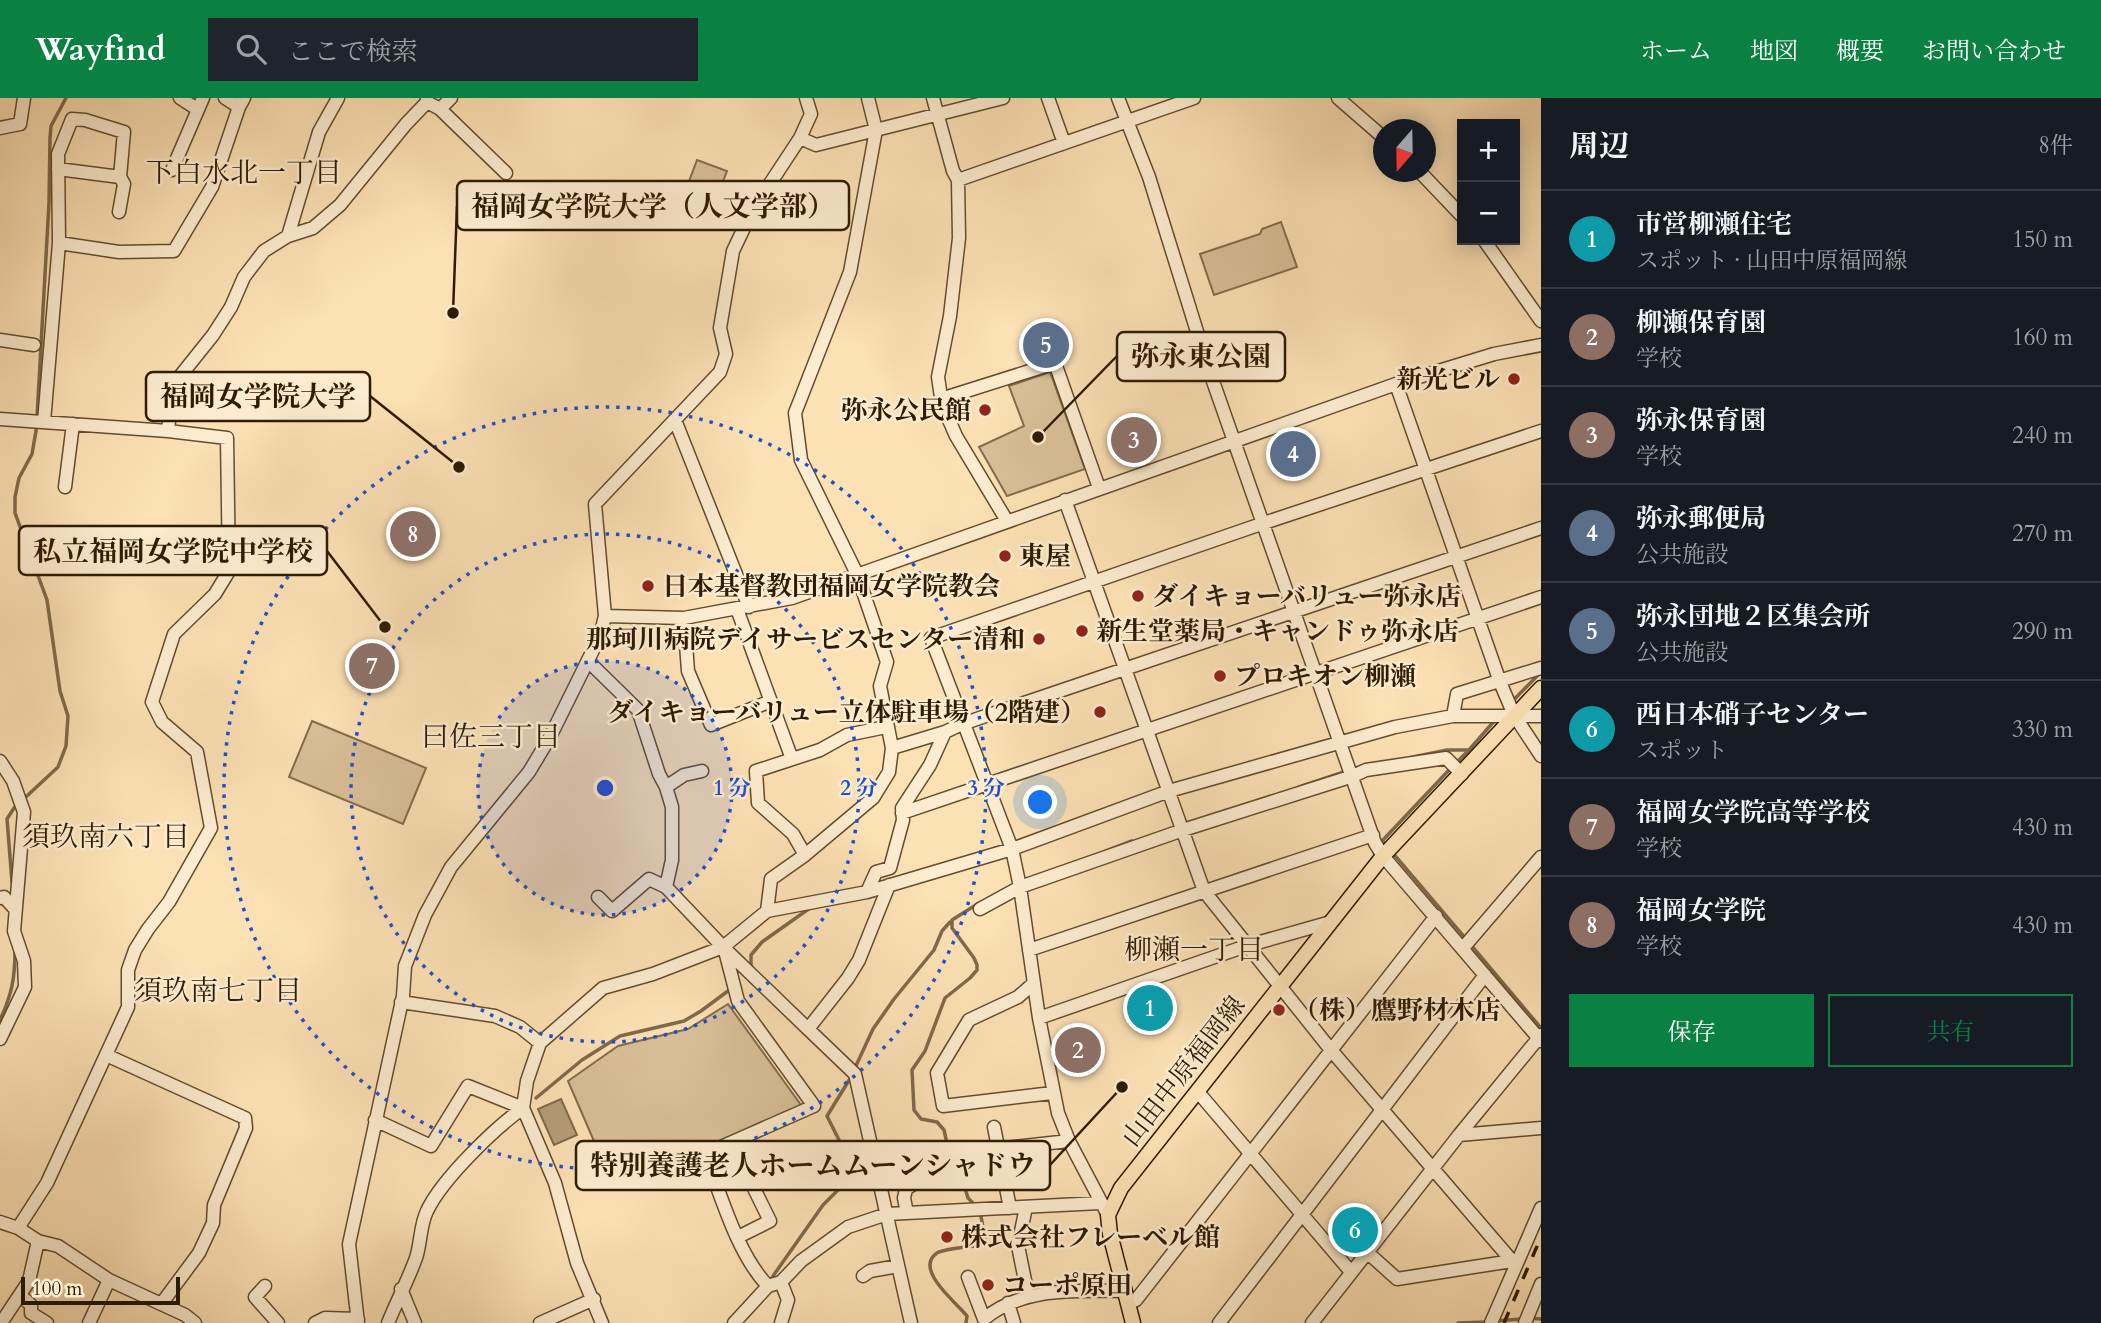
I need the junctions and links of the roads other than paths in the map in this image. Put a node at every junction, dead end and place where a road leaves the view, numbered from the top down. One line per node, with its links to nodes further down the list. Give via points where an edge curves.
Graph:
1 (24, 98): 20 (street, via 20,124)
2 (180, 98): 16 (street)
3 (225, 98): 15 (street)
4 (338, 98): 33 (street, via 319,132)
5 (451, 98): 17 (street)
6 (806, 98): 23 (street, via 811,114)
7 (868, 98): 22 (street)
8 (933, 98): 18 (street)
9 (1003, 98): 18 (street)
10 (1048, 98): 24 (street)
11 (1118, 98): 19 (street)
12 (1194, 98): 19 (street)
13 (1338, 98): 21 (street)
14 (427, 100): 17 (street); 33 (street, via 340,205 313,228)
15 (241, 103): 34 (street, via 212,187 174,251 119,252)
16 (200, 104): 26 (street)
17 (440, 109): 27 (street)
18 (937, 115): 22 (street); 29 (street)
19 (1127, 121): 24 (street); 48 (street)
20 (0, 128)
21 (1373, 128)
22 (876, 130): 23 (street, via 816,145); 57 (street, via 850,272 795,413 801,460)
23 (800, 138): 43 (street, via 752,211 733,251 720,328 726,354 720,372)
24 (1064, 143): 29 (street)
25 (58, 169): 28 (street); 28 (street, via 58,154 72,120 85,120 124,132); 34 (street)
26 (172, 170)
27 (506, 173)
28 (120, 177): 32 (street, via 124,184)
29 (958, 180): 41 (street, via 959,238 938,377)
30 (1430, 182): 31 (street)
31 (1457, 211)
32 (119, 212)
33 (288, 236): 46 (street, via 264,251 244,277 213,335 181,375 172,392)
34 (59, 243): 44 (street)
35 (1488, 245): 36 (street)
36 (1541, 321)
37 (0, 340): 38 (street)
38 (34, 345)
39 (1541, 345): 40 (street, via 1494,354)
40 (1396, 384): 48 (street); 49 (street)
41 (941, 398): 51 (street, via 1055,363); 53 (street, via 956,436)
42 (0, 419): 44 (street)
43 (674, 420): 60 (street); 62 (street, via 596,504)
44 (44, 422): 45 (street)
45 (73, 424): 46 (street); 50 (street)
46 (168, 431): 123 (street, via 227,438 229,570 215,594 174,634 152,702 162,722 197,752 211,828 135,950 128,970 128,1007)
47 (1541, 431): 49 (street)
48 (1234, 440): 51 (street); 54 (street)
49 (1426, 469): 54 (street); 56 (street)
50 (65, 488)
51 (1099, 488): 52 (street)
52 (1065, 500): 53 (street); 58 (street)
53 (1007, 521): 57 (street)
54 (1264, 523): 58 (street); 61 (street)
55 (1541, 528): 56 (street)
56 (1455, 556): 61 (street); 64 (street)
57 (857, 574): 60 (street, via 792,598); 76 (street, via 887,662 880,686)
58 (1095, 581): 66 (street); 75 (street, via 931,638)
59 (1541, 597): 64 (street)
60 (743, 608): 63 (street); 71 (street)
61 (1294, 610): 66 (street); 68 (street)
62 (605, 616): 63 (street); 65 (street)
63 (684, 618): 71 (street, via 688,671 711,725)
64 (1478, 619): 68 (street); 69 (street)
65 (588, 661): 88 (street, via 638,710); 116 (street, via 529,772 451,867 425,915 405,967)
66 (1126, 667): 75 (street); 77 (street)
67 (1540, 668): 69 (street)
68 (1317, 673): 77 (street); 79 (street)
69 (1500, 681): 72 (street); 73 (street, via 1458,694)
70 (1541, 688): 72 (main road, 山田中原福岡線)
71 (771, 701): 82 (street)
72 (1507, 711): 73 (street); 74 (street); 81 (street); 84 (main road, 山田中原福岡線)
73 (1453, 716): 79 (street)
74 (1541, 716)
75 (962, 724): 78 (street); 87 (street)
76 (886, 727): 80 (street); 82 (street, via 847,735)
77 (1148, 730): 87 (street); 89 (street)
78 (945, 732): 80 (street); 90 (street)
79 (1340, 743): 86 (street); 89 (street)
80 (892, 748): 95 (street, via 889,772 873,797)
81 (1541, 756)
82 (792, 759): 95 (street, via 756,771 758,803 793,834)
83 (0, 761): 104 (street, via 24,812)
84 (1456, 769): 86 (street, via 1446,758 1366,769); 94 (main road, 山田中原福岡線)
85 (702, 771): 88 (street, via 684,775)
86 (1353, 776): 91 (street); 92 (street)
87 (987, 785): 90 (street); 93 (street)
88 (666, 787): 99 (street, via 672,847)
89 (1169, 791): 91 (street); 93 (street)
90 (902, 813): 101 (street, via 890,868 876,872)
91 (1183, 830): 97 (street); 100 (street)
92 (1373, 835): 94 (street); 100 (street)
93 (1012, 849): 97 (street); 98 (street)
94 (1388, 851): 107 (street); 108 (main road, 山田中原福岡線)
95 (805, 855): 106 (street, via 771,880)
96 (1541, 857): 111 (street)
97 (1019, 883): 105 (street); 112 (street)
98 (889, 885): 101 (street); 118 (street, via 859,960)
99 (666, 887): 102 (street, via 649,879 612,911); 110 (street)
100 (1204, 891): 109 (street); 112 (street)
101 (867, 892): 106 (street)
102 (598, 897)
103 (0, 898): 104 (street)
104 (15, 909): 120 (street, via 24,987)
105 (980, 909)
106 (767, 911): 110 (street)
107 (1436, 916): 111 (street); 122 (street)
108 (1331, 922): 109 (street); 115 (main road, 山田中原福岡線)
109 (1246, 946): 115 (street); 117 (street)
110 (723, 947): 118 (street); 121 (street, via 603,988); 138 (street, via 738,1001 814,1106 705,1154)
111 (1463, 948): 113 (street)
112 (1029, 950): 114 (street)
113 (1485, 975): 119 (street); 127 (street)
114 (1034, 984): 117 (street); 125 (street, via 969,1020 937,1073 943,1106)
115 (1279, 988): 122 (street); 124 (main road, 山田中原福岡線)
116 (401, 1002): 121 (street, via 495,1016 520,1027); 128 (street)
117 (1039, 1018): 125 (street)
118 (808, 1029): 145 (street, via 853,1072)
119 (1540, 1038): 131 (street)
120 (0, 1039)
121 (540, 1044): 126 (street)
122 (1331, 1050): 127 (street); 135 (street)
123 (106, 1055): 147 (street, via 47,1183); 165 (street, via 245,1118 246,1128 214,1205 213,1223 199,1253)
124 (1198, 1092): 135 (street); 142 (main road, 山田中原福岡線)
125 (1052, 1093): 132 (street)
126 (523, 1108): 128 (street, via 468,1086 431,1146); 160 (street, via 477,1149 427,1211 416,1257); 164 (street, via 555,1183 577,1264)
127 (1381, 1109): 137 (street); 144 (street)
128 (375, 1120): 167 (street, via 349,1244)
129 (994, 1127): 133 (street)
130 (1541, 1128): 131 (street)
131 (1459, 1135): 137 (street)
132 (1069, 1141): 133 (street); 142 (street)
133 (998, 1150): 134 (street); 140 (street)
134 (968, 1152)
135 (1251, 1153): 144 (street); 163 (street, via 1136,1300)
136 (946, 1162): 143 (street, via 906,1189)
137 (1432, 1169): 150 (street); 151 (street)
138 (715, 1181): 148 (street); 148 (street, via 744,1168 770,1221)
139 (1026, 1207): 140 (street); 142 (street); 162 (street, via 1018,1246)
140 (1010, 1208): 143 (street)
141 (1541, 1208): 151 (street)
142 (1104, 1209): 163 (main road)
143 (907, 1213): 145 (street)
144 (1302, 1213): 153 (street); 183 (street)
145 (887, 1214): 152 (street); 157 (street, via 848,1227)
146 (0, 1222): 147 (street)
147 (18, 1228): 149 (street)
148 (738, 1237): 157 (street, via 759,1276)
149 (38, 1241): 156 (street, via 58,1246); 161 (street, via 29,1281)
150 (1367, 1252): 151 (street, via 1397,1279); 153 (street)
151 (1514, 1262): 185 (street)
152 (898, 1266): 154 (street); 180 (street)
153 (1351, 1272): 184 (street)
154 (863, 1276)
155 (968, 1277): 166 (street, via 984,1319)
156 (109, 1280): 165 (street); 170 (street)
157 (775, 1284): 178 (street); 179 (street, via 788,1300)
158 (1541, 1284): 186 (street)
159 (265, 1286): 172 (street, via 255,1297)
160 (401, 1289): 174 (street); 175 (street)
161 (20, 1295): 168 (street); 169 (street, via 31,1305 32,1313)
162 (1028, 1295): 163 (street); 166 (street)
163 (1126, 1298): 182 (main road)
164 (594, 1299): 176 (street); 177 (street)
165 (162, 1303): 171 (street)
166 (1008, 1303): 181 (street)
167 (358, 1321): 173 (street, via 325,1318)
168 (1, 1323)
169 (47, 1323)
170 (89, 1323)
171 (195, 1323)
172 (278, 1323)
173 (315, 1323)
174 (388, 1323)
175 (415, 1323)
176 (540, 1323)
177 (602, 1323)
178 (734, 1323)
179 (781, 1323)
180 (911, 1323)
181 (1014, 1323)
182 (1133, 1323)
183 (1219, 1323)
184 (1312, 1323)
185 (1492, 1323)
186 (1525, 1323)

